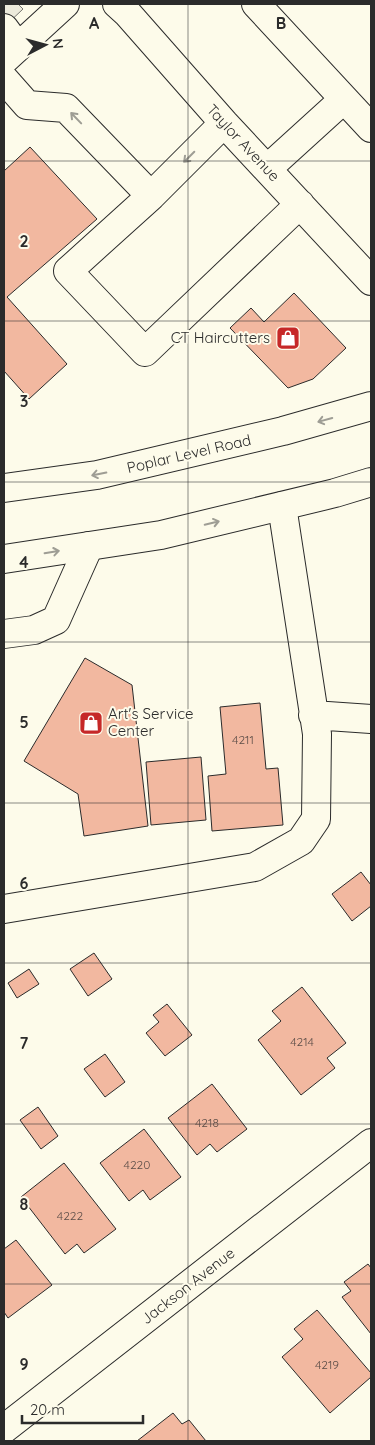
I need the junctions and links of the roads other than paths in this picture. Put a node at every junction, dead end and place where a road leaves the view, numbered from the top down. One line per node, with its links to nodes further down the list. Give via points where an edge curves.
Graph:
1 (65, 4): 4 (street)
2 (117, 4): 7 (street, Taylor Avenue)
3 (256, 4): 6 (street)
4 (9, 45)
5 (4, 79): 10 (street, one-way to 5, via 66,108 27,105)
6 (344, 98): 8 (street); 9 (street)
7 (224, 123): 9 (street, Taylor Avenue); 10 (street, one-way to 10)
8 (371, 128)
9 (267, 169): 11 (street, Taylor Avenue)
10 (151, 196): 11 (street, via 68,271 146,352)
11 (300, 204): 12 (street, Taylor Avenue)
12 (371, 281)
13 (371, 406): 15 (street, Poplar Level Road, one-way to 15, via 283,431 97,475)
14 (371, 482): 16 (street)
15 (4, 488)
16 (282, 506): 17 (street, one-way to 16, via 161,535); 20 (street)
17 (88, 546): 18 (street, one-way to 17); 19 (street, via 56,620 34,630)
18 (4, 560)
19 (4, 634)
20 (313, 714): 21 (street); 22 (street, via 316,819 301,841 254,867)
21 (371, 719)
22 (4, 909)
23 (371, 1143): 24 (street, Jackson Avenue)
24 (4, 1429)

